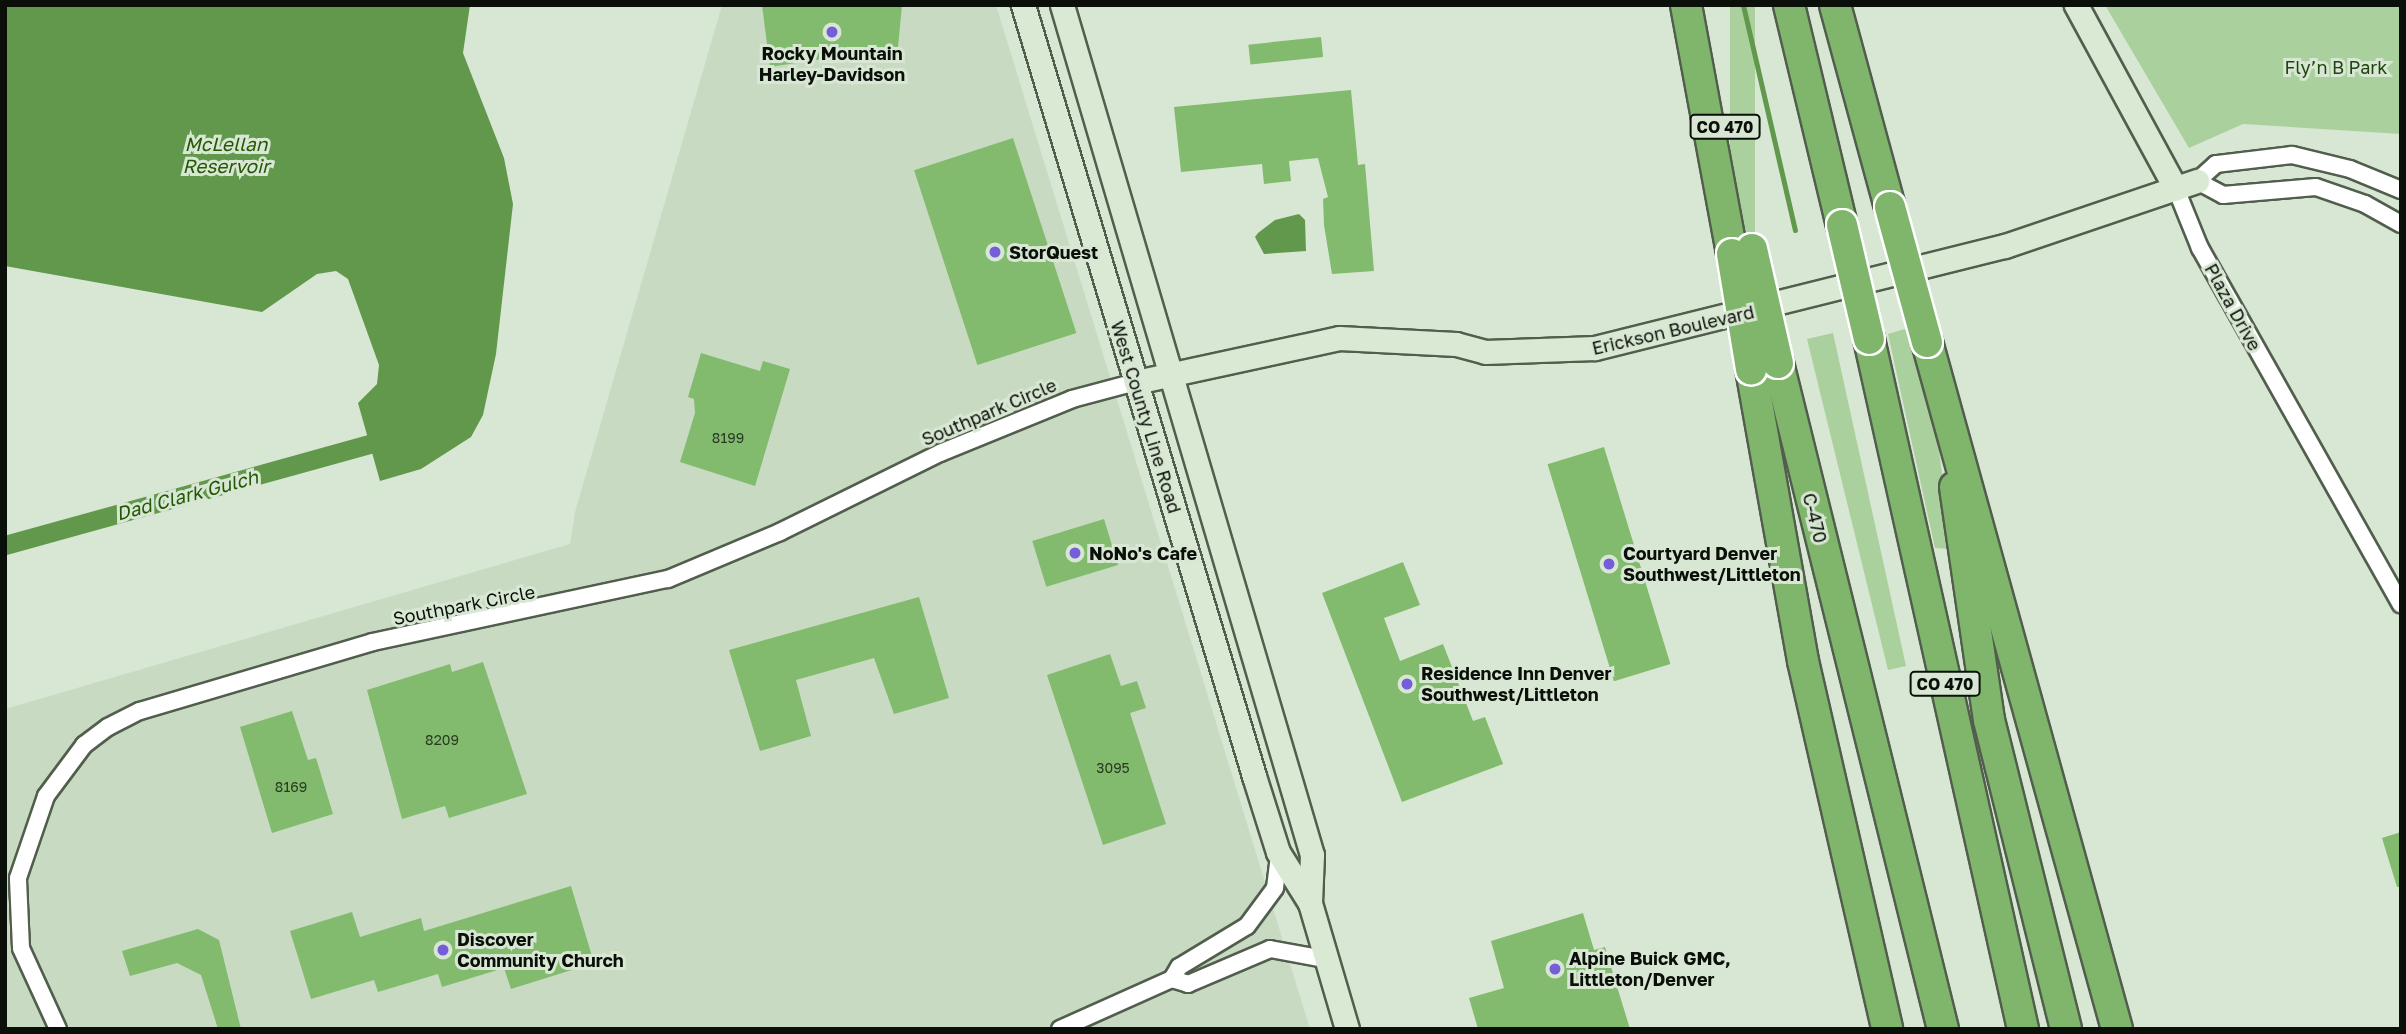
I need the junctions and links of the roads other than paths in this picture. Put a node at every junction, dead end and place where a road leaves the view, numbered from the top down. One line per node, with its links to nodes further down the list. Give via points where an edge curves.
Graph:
1 (1023, 5): 15 (main road, West County Line Road)
2 (1062, 5): 14 (main road, West County Line Road)
3 (1686, 5): 11 (highway)
4 (1696, 5): 11 (highway, C-470 / CO 470)
5 (1789, 5): 26 (highway, CO 470, bridge)
6 (1835, 5): 12 (highway, bridge)
7 (2076, 5): 8 (main road, Plaza Drive)
8 (2187, 185): 9 (street, via 2216,164 2292,155 2350,169); 10 (street, via 2222,195 2316,187 2365,204); 14 (main road, Erickson Boulevard, via 2005,246 1595,348 1485,352 1456,344 1339,338); 16 (street, Plaza Drive, via 2200,248)
9 (2401, 190)
10 (2401, 224)
11 (1742, 251): 13 (highway, C-470 / CO 470, bridge)
12 (1927, 342): 27 (highway, via 1952,466 1984,696); 28 (highway)
13 (1765, 366): 24 (highway, via 1804,661); 25 (highway, C-470 / CO 470)
14 (1172, 374): 15 (main road, Erickson Boulevard); 18 (main road, West County Line Road, via 1312,855)
15 (1136, 382): 17 (main road, West County Line Road); 21 (street, Southpark Circle, via 1072,399 949,450 668,579 373,642 141,711 108,727 84,746 46,796 18,878 21,948)
16 (2401, 604)
17 (1279, 852): 18 (main road, West County Line Road); 20 (street, via 1275,888 1264,906 1229,941 1178,967)
18 (1310, 903): 19 (main road, West County Line Road)
19 (1325, 959): 20 (street, via 1270,949 1188,984); 23 (main road, West County Line Road)
20 (1172, 979): 22 (street)
21 (58, 1029)
22 (1060, 1029)
23 (1347, 1029)
24 (1887, 1029)
25 (1943, 1029)
26 (2023, 1029)
27 (2066, 1029)
28 (2117, 1029)

